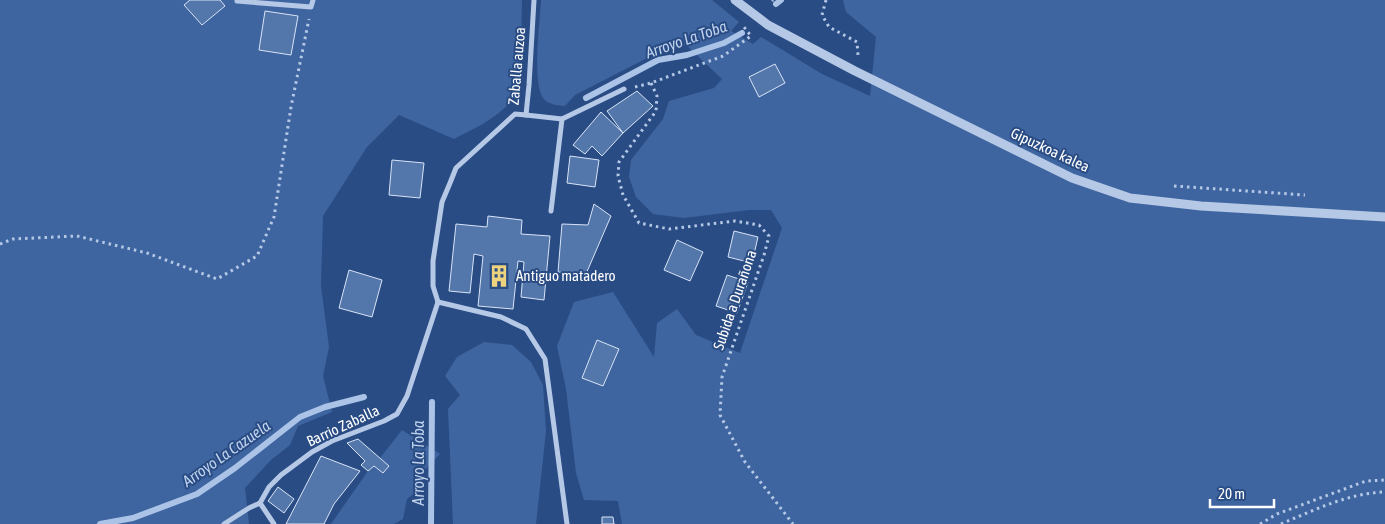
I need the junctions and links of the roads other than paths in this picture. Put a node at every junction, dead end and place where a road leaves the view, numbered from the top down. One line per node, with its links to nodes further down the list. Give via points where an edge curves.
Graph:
1 (314, 0): 4 (street, via 311,8)
2 (534, 0): 6 (street, Zaballa auzoa)
3 (735, 0): 9 (street, Gipuzkoa kalea, via 768,25 855,71 1072,178 1130,198 1201,206)
4 (237, 1)
5 (624, 89): 7 (street)
6 (526, 115): 7 (street); 10 (street, Zaballa auzoa, via 515,114 456,168 442,202 436,233 433,286)
7 (562, 119): 8 (street)
8 (551, 211)
9 (1385, 217)
10 (438, 302): 11 (street, Barrio Zaballa, via 407,396 397,414 312,452 281,475); 14 (street, via 501,317 526,330 545,359)
11 (260, 503): 12 (street, Barrio Zaballa); 13 (street)
12 (224, 524)
13 (274, 524)
14 (567, 524)

